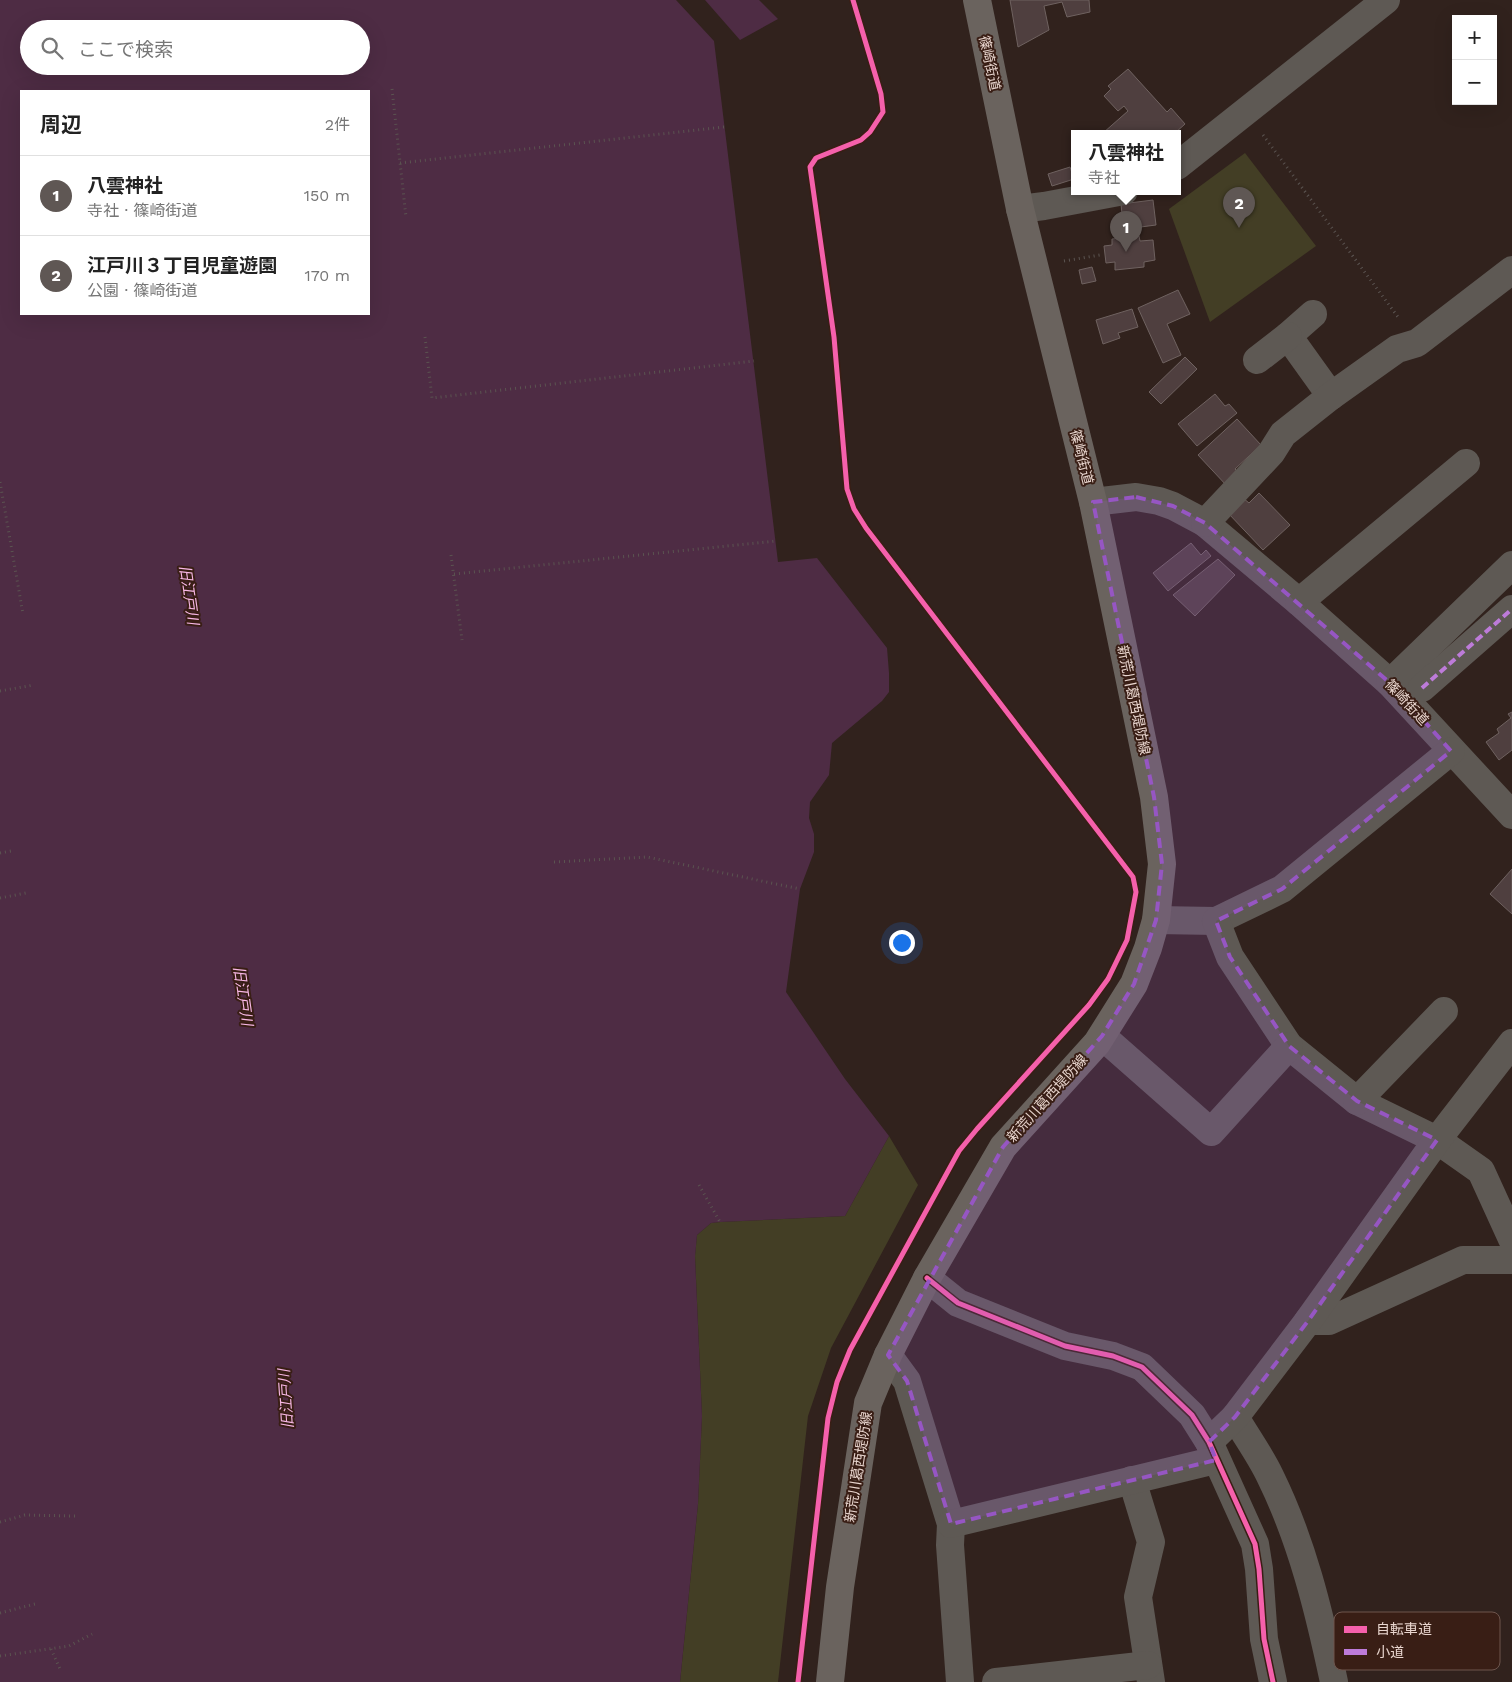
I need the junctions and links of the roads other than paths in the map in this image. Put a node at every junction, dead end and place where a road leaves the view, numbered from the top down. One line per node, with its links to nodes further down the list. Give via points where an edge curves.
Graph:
1 (977, 0): 5 (main road, 篠崎街道)
2 (1386, 0): 3 (street)
3 (1181, 163)
4 (1103, 195): 5 (street)
5 (1020, 208): 12 (main road, 篠崎街道)
6 (1512, 270): 10 (street, via 1418,344 1397,349)
7 (1313, 314): 8 (street)
8 (1288, 336): 9 (street); 10 (street)
9 (1257, 360)
10 (1332, 396): 13 (street, via 1283,434 1271,452)
11 (1466, 463): 15 (street)
12 (1093, 502): 13 (street, 篠崎街道, via 1136,497 1159,501); 21 (main road, 新荒川葛西堤防線, via 1154,796 1162,864)
13 (1205, 523): 15 (street, 篠崎街道)
14 (1512, 566): 17 (street)
15 (1299, 602): 17 (street, 篠崎街道)
16 (1512, 609): 18 (street)
17 (1390, 683): 19 (street, 篠崎街道)
18 (1422, 688)
19 (1451, 751): 20 (street, 篠崎街道); 22 (street, via 1282,888)
20 (1512, 815)
21 (1156, 920): 22 (street); 24 (main road, 新荒川葛西堤防線, via 1134,984)
22 (1216, 921): 26 (street, via 1230,957)
23 (1444, 1011): 27 (street)
24 (1102, 1036): 26 (street, via 1211,1132); 31 (main road, 新荒川葛西堤防線, via 1003,1147)
25 (1512, 1043): 28 (street)
26 (1289, 1046): 27 (street)
27 (1357, 1101): 28 (street)
28 (1437, 1140): 29 (street, via 1481,1171); 32 (street)
29 (1512, 1239)
30 (1512, 1260): 32 (street, via 1463,1260 1329,1321)
31 (927, 1278): 33 (main road, 新荒川葛西堤防線); 35 (street, via 958,1303 1065,1346 1113,1356 1142,1367 1192,1416)
32 (1308, 1321): 34 (street)
33 (888, 1355): 37 (street, via 907,1382); 39 (main road, 新荒川葛西堤防線, via 868,1403 840,1587)
34 (1235, 1417): 35 (street); 43 (street, via 1270,1475 1295,1535 1319,1611)
35 (1213, 1451): 36 (street); 42 (street, via 1254,1544 1260,1569 1264,1639)
36 (1132, 1480): 37 (street); 38 (street, via 1152,1542 1138,1597)
37 (951, 1524): 40 (street)
38 (1150, 1674): 41 (street)
39 (830, 1682)
40 (960, 1682)
41 (996, 1682)
42 (1273, 1682)
43 (1334, 1682)

